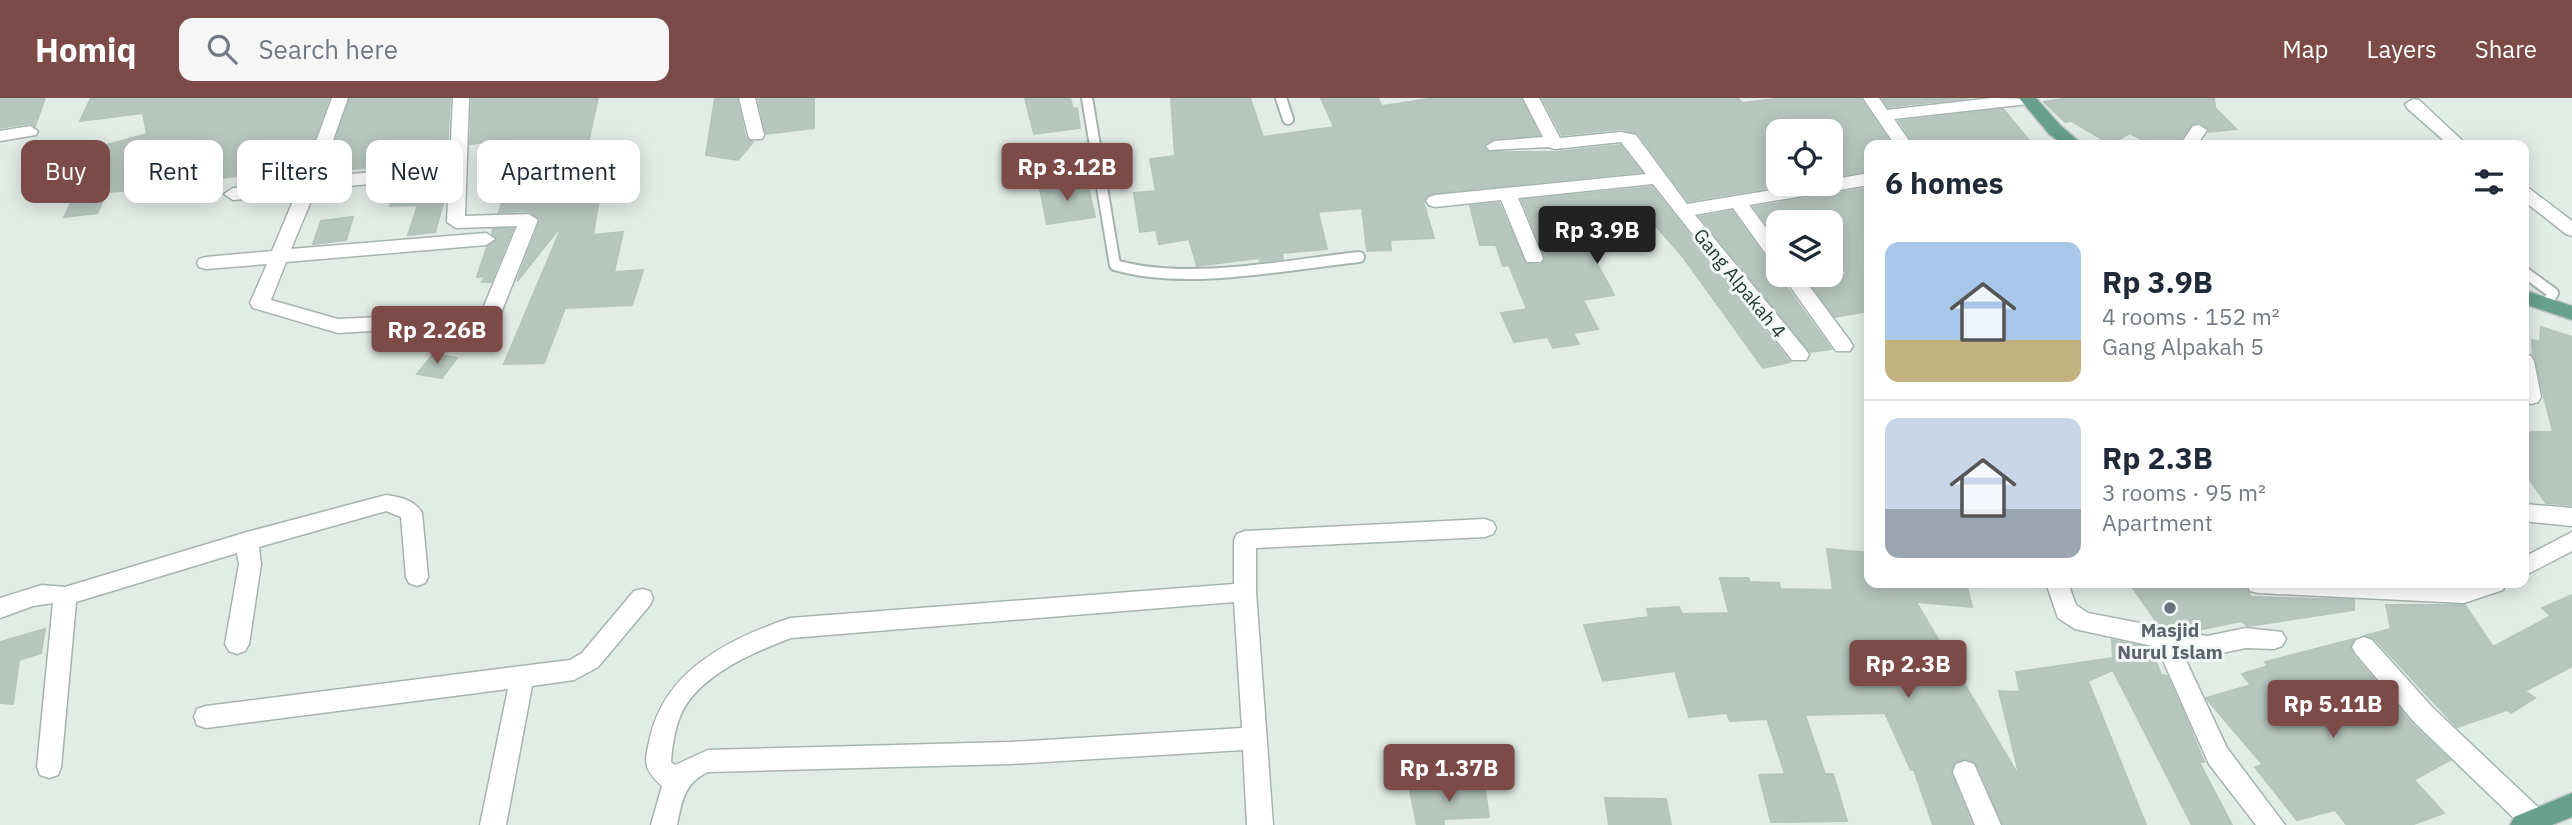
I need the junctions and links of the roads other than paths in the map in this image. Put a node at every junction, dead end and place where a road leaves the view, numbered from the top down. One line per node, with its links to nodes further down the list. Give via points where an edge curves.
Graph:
1 (340, 98): 16 (street)
2 (461, 98): 46 (street, via 456,222 529,220)
3 (747, 98): 14 (street)
4 (1087, 98): 37 (lane, via 1115,265 1142,271 1204,273)
5 (1281, 98): 11 (lane)
6 (1531, 98): 21 (street)
7 (1871, 98): 10 (street)
8 (2027, 98): 10 (street); 18 (main road)
9 (2413, 104): 20 (street)
10 (1884, 115): 17 (street)
11 (1288, 119)
12 (2199, 130): 19 (street)
13 (30, 131): 15 (street)
14 (756, 135)
15 (0, 136)
16 (325, 140)
17 (1900, 140)
18 (2069, 140)
19 (2192, 140)
20 (2453, 140)
21 (1552, 141): 22 (street); 23 (street, Gang Alpakah 4, via 1560,145 1627,137)
22 (1495, 146)
23 (1658, 178): 27 (street); 32 (street, Gang Alpakah 4)
24 (1864, 180): 30 (street)
25 (233, 194): 26 (street)
26 (237, 194)
27 (1507, 194): 29 (street); 38 (street)
28 (2529, 196): 33 (street)
29 (1435, 201)
30 (1737, 201): 32 (street); 35 (street)
31 (300, 203): 36 (street)
32 (1682, 211): 48 (street, Gang Alpakah 4)
33 (2572, 230)
34 (486, 239): 36 (street)
35 (1766, 241)
36 (278, 257): 39 (street); 45 (street, via 260,300 263,306 338,326)
37 (1359, 257)
38 (1534, 258)
39 (206, 263)
40 (2529, 276): 43 (lane, via 2553,293)
41 (1800, 287): 47 (street)
42 (2529, 299): 43 (main road)
43 (2546, 304): 44 (main road)
44 (2572, 313)
45 (450, 321)
46 (487, 323)
47 (1843, 346)
48 (1799, 355)
49 (2529, 386): 50 (street)
50 (2531, 397)
51 (2529, 513): 52 (street)
52 (2572, 517)
53 (1485, 528): 61 (street, via 1245,540)
54 (247, 541): 57 (street, via 386,503 411,513); 62 (street); 67 (street, via 250,564)
55 (2572, 541): 56 (street)
56 (2529, 564)
57 (417, 577)
58 (2059, 588): 65 (street, via 2066,611 2083,622)
59 (2340, 588): 60 (street, via 2464,594)
60 (2479, 588)
61 (1245, 592): 71 (street); 74 (street, via 790,628 759,640 681,692 668,714 659,747 658,766)
62 (65, 596): 64 (street, via 49,594); 72 (street)
63 (642, 598): 69 (street, via 580,668)
64 (0, 608)
65 (2165, 639): 66 (street, via 2207,646 2246,638); 81 (street, via 2218,756)
66 (2274, 639)
67 (237, 644)
68 (2364, 647): 76 (street, via 2383,673)
69 (522, 678): 70 (street); 77 (street)
70 (206, 717)
71 (1254, 738): 74 (street, via 1010,753 708,761 690,767); 79 (street)
72 (49, 767)
73 (1965, 772): 80 (street)
74 (675, 781): 78 (street)
75 (2572, 805): 76 (main road)
76 (2529, 823)
77 (493, 825)
78 (663, 825)
79 (1260, 825)
80 (1988, 825)
81 (2272, 825)

